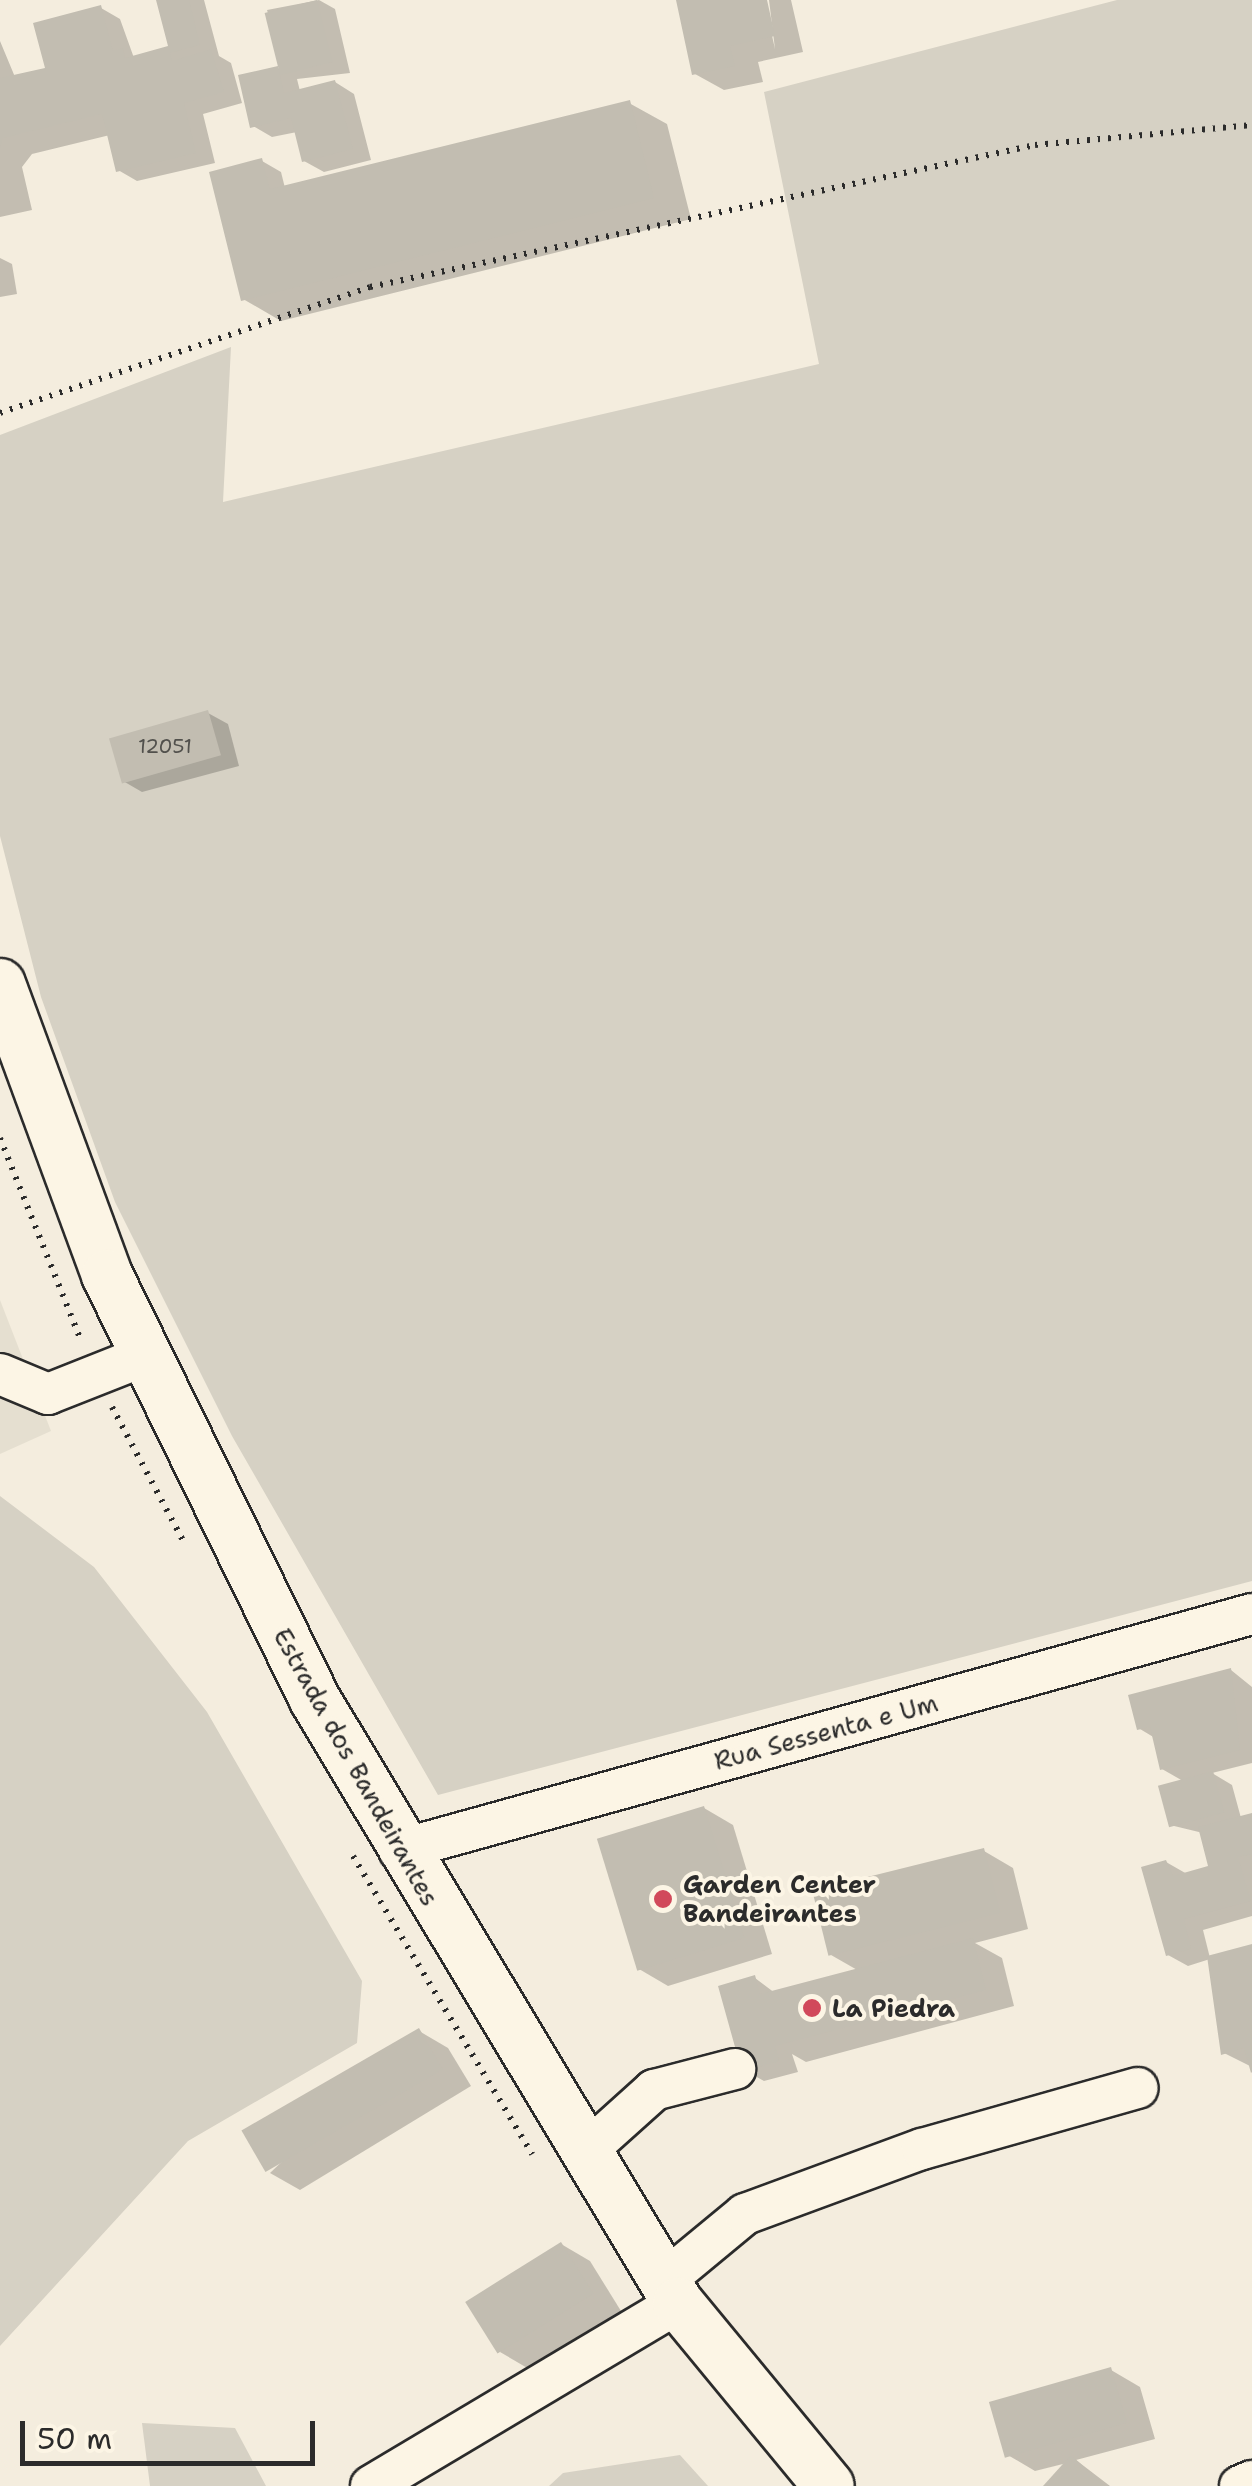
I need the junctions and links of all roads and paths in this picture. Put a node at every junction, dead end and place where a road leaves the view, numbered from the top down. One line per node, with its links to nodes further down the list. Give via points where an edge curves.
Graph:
1 (1252, 125): 2 (path, via 1035,145 370,287)
2 (0, 413)
3 (0, 984): 4 (main road, Estrada dos Bandeirantes)
4 (144, 1356): 5 (street, via 48,1394); 7 (main road, Estrada dos Bandeirantes)
5 (0, 1374)
6 (1252, 1614): 7 (street, Rua Sessenta e Um)
7 (399, 1850): 10 (main road, Estrada dos Bandeirantes)
8 (735, 2070): 10 (street, via 700,2071 654,2090)
9 (1138, 2088): 11 (street, via 922,2150 745,2214)
10 (583, 2154): 11 (main road, Estrada dos Bandeirantes)
11 (671, 2292): 13 (street); 14 (main road, Estrada dos Bandeirantes)
12 (1252, 2480): 15 (street)
13 (371, 2486)
14 (829, 2486)
15 (1240, 2486)

